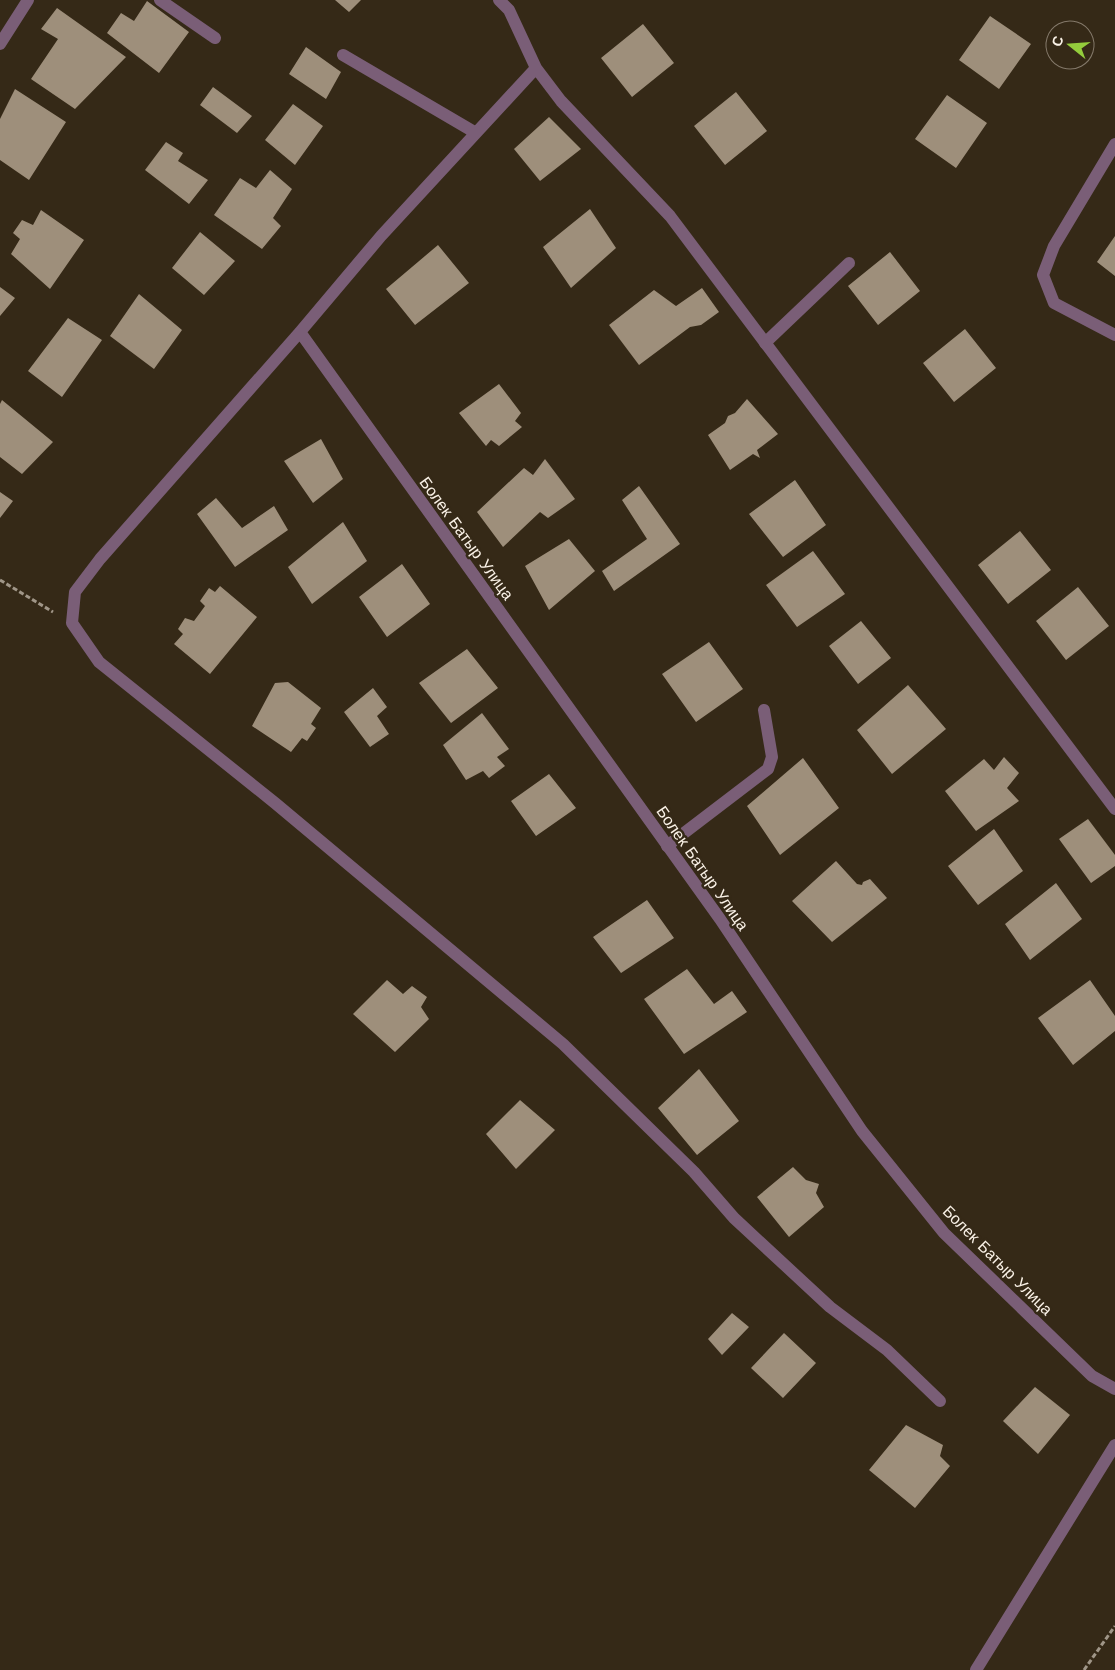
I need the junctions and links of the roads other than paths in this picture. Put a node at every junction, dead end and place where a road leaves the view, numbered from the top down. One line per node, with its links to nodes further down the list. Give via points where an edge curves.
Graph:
1 (28, 0): 5 (street)
2 (160, 0): 4 (street)
3 (499, 0): 7 (street, via 509,10)
4 (214, 38)
5 (0, 44)
6 (343, 55): 8 (street)
7 (536, 68): 8 (street); 13 (street, via 561,101 670,216)
8 (476, 133): 11 (street, via 381,236)
9 (1115, 144): 12 (street, via 1054,246 1043,274 1054,303)
10 (849, 263): 13 (street)
11 (300, 332): 16 (street, Болек Батыр Улица); 18 (street, via 100,559 75,592 72,623 99,662 282,809 563,1044 694,1172 734,1218 830,1308 887,1350)
12 (1115, 335)
13 (765, 343): 15 (street)
14 (764, 710): 16 (street, via 772,757 768,769)
15 (1115, 809)
16 (668, 846): 17 (street, Болек Батыр Улица, via 862,1131 944,1233 1092,1376)
17 (1115, 1389)
18 (940, 1401)
19 (1115, 1445): 20 (street)
20 (976, 1670)

